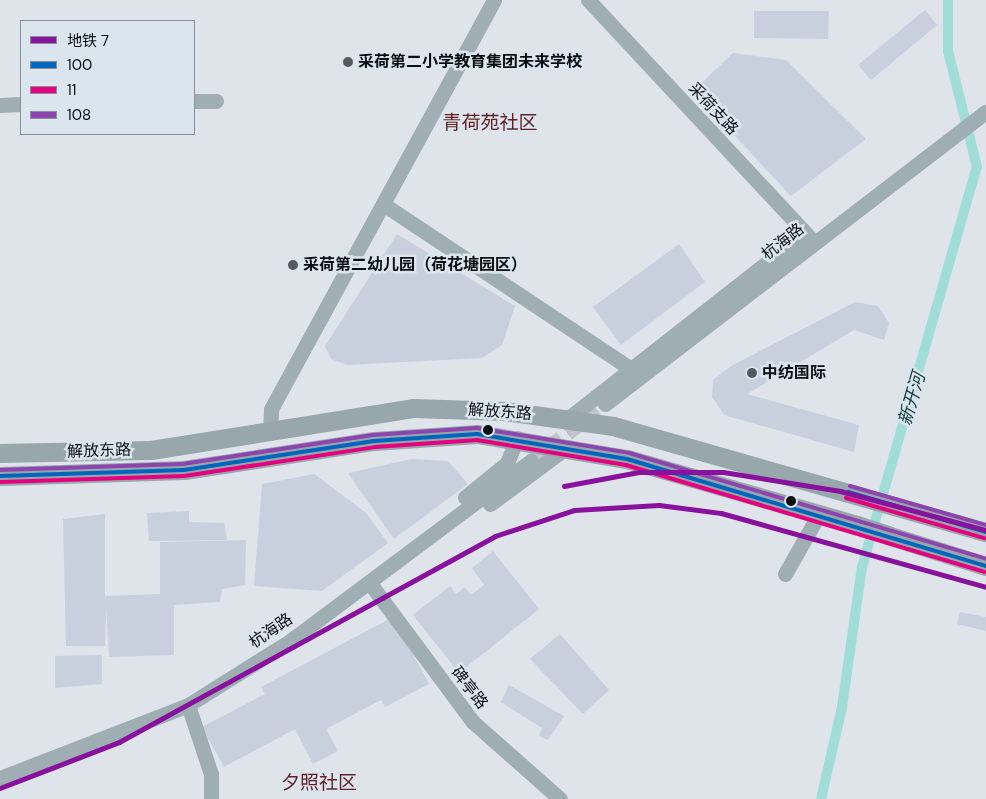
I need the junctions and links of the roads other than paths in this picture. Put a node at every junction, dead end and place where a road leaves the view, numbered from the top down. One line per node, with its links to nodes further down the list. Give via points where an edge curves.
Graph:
1 (494, 0): 8 (street)
2 (588, 0): 9 (street, 采荷支路)
3 (195, 101): 4 (street)
4 (216, 101)
5 (20, 104): 6 (street)
6 (0, 105)
7 (984, 113): 9 (street, 杭海路)
8 (383, 204): 10 (street); 13 (street, via 271,409)
9 (813, 241): 10 (street, via 778,254); 11 (street, 杭海路)
10 (631, 369): 12 (street)
11 (605, 404)
12 (570, 417): 13 (main road, 解放东路, via 412,408); 20 (main road, 解放东路)
13 (270, 431): 16 (main road, 解放东路, via 151,450)
14 (517, 438): 15 (main road, 解放东路); 18 (main road, 解放东路, via 428,435 184,470); 24 (street, via 507,463 335,596)
15 (567, 447): 19 (main road, 解放东路, via 627,459); 23 (street)
16 (1, 453)
17 (531, 460): 23 (street, 杭海路)
18 (0, 476)
19 (820, 514): 21 (main road, 解放东路, bridge); 22 (street)
20 (986, 532)
21 (986, 566)
22 (785, 574)
23 (371, 585): 24 (street, 杭海路); 28 (street, 碑亭路, via 473,722)
24 (325, 614): 25 (street, 杭海路)
25 (188, 705): 26 (street, 杭海路); 27 (street, via 211,774)
26 (0, 778)
27 (211, 799)
28 (560, 799)

